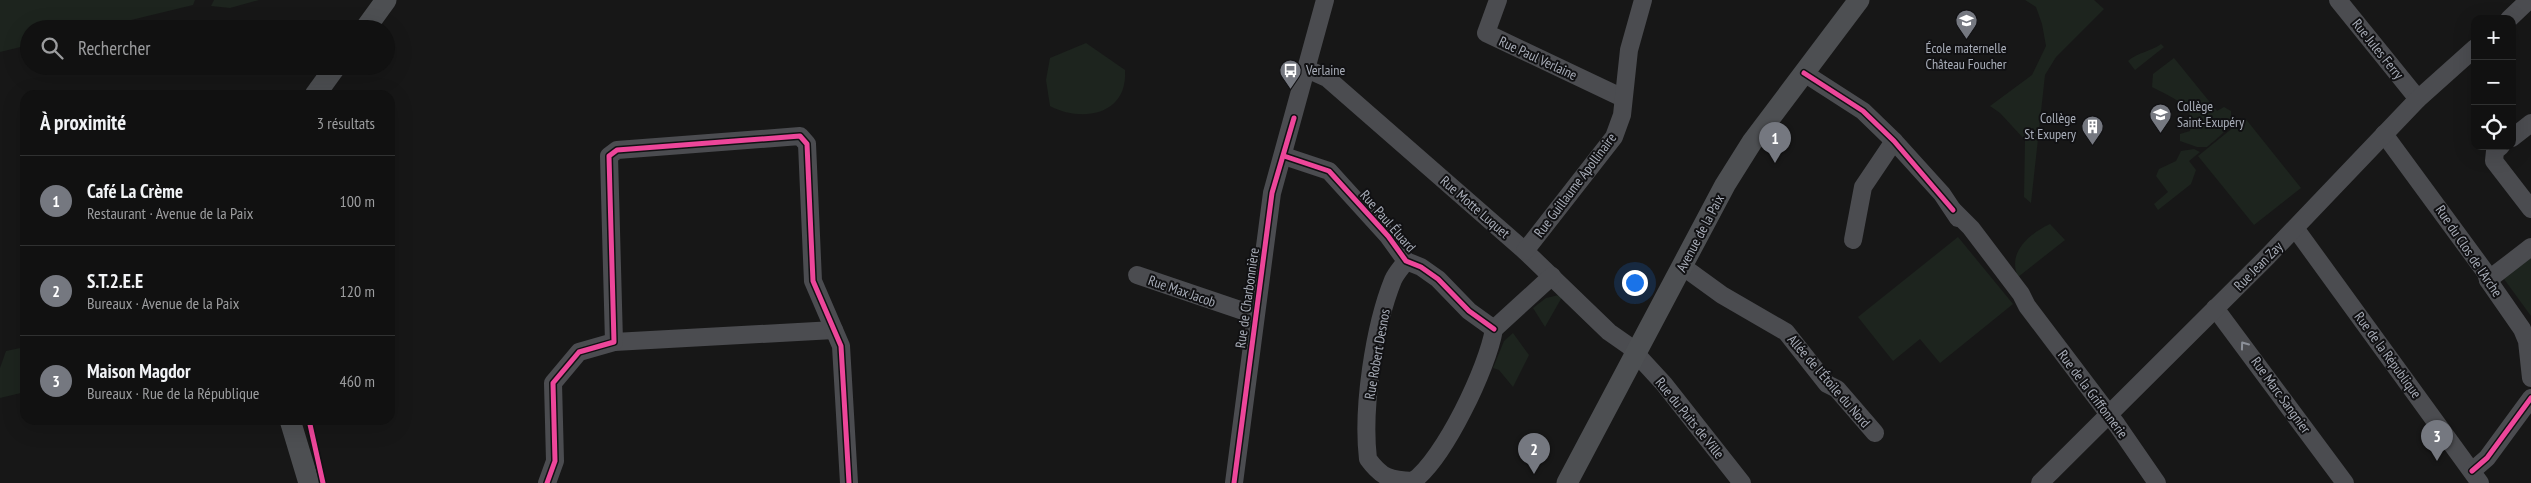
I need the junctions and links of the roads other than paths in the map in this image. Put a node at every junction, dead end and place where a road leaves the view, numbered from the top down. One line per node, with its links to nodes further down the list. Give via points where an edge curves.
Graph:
1 (386, 0): 9 (main road)
2 (1325, 0): 11 (street, Rue de Charbonnière)
3 (1498, 0): 15 (street, Rue Paul Verlaine, via 1486,33)
4 (1643, 0): 15 (street, Rue Guillaume Apollinaire, via 1630,50)
5 (1859, 0): 12 (main road, Avenue de la Paix)
6 (2338, 0): 16 (street, Rue Jules Ferry)
7 (2530, 0): 8 (street)
8 (2513, 15)
9 (372, 20)
10 (2471, 52): 16 (street, Rue Jean Zay)
11 (1307, 69): 22 (street, Rue de Charbonnière); 27 (street, Rue Motte Luquet, via 1327,78)
12 (1804, 73): 20 (street, Rue de la Griffonnerie, via 1863,111); 29 (main road, Avenue de la Paix, via 1752,142)
13 (329, 75): 14 (main road)
14 (319, 90)
15 (1623, 98): 27 (street, Rue Guillaume Apollinaire, via 1622,115 1614,137)
16 (2418, 98): 18 (street, Rue Jean Zay)
17 (2531, 123): 19 (street)
18 (2384, 134): 24 (street, Rue Jean Zay); 32 (street, Rue du Clos de l'Arche)
19 (2516, 135)
20 (1894, 141): 25 (street, via 1863,187); 41 (street, Rue de la Griffonnerie, via 1971,228)
21 (2496, 150): 23 (street, via 2494,161)
22 (1284, 156): 28 (street, Rue Paul Éluard, via 1329,170); 34 (street, Rue de Charbonnière, via 1272,193)
23 (2531, 209)
24 (2295, 228): 33 (street, Rue Jean Zay); 44 (street, Rue de la République)
25 (1853, 240)
26 (2531, 247): 32 (street)
27 (1525, 251): 31 (street, Rue Motte Luquet)
28 (1406, 261): 35 (street, Rue Paul Éluard, via 1438,279 1470,311); 45 (street, Rue Robert Desnos, via 1394,279 1380,322 1369,392 1367,449 1368,459 1381,474)
29 (1682, 266): 38 (main road, Avenue de la Paix); 43 (street, Allée de l'Étoile du Nord, via 1722,295 1786,332 1827,384 1837,389)
30 (1137, 275): 34 (street, Rue Max Jacob)
31 (1552, 276): 35 (street); 38 (street, Rue Motte Luquet)
32 (2488, 280): 39 (street, Rue du Clos de l'Arche, via 2528,341)
33 (2215, 308): 41 (street, Rue Jean Zay); 54 (street, Rue Marc Sangnier, one-way to 33)
34 (1255, 315): 49 (street, Rue de Charbonnière)
35 (1494, 329): 45 (street, Rue Robert Desnos, via 1491,348 1478,381 1424,473)
36 (834, 330): 37 (street); 37 (street, via 813,281 808,144 800,136 617,150 609,156); 48 (street, via 841,346)
37 (614, 342): 47 (street, via 579,352 553,383 555,461)
38 (1636, 355): 50 (main road, Avenue de la Paix); 51 (street, Rue du Puits de Ville, via 1664,384)
39 (2531, 378)
40 (2531, 398): 44 (street)
41 (2107, 414): 52 (street, Rue Jean Zay); 53 (street, Rue de la Griffonnerie)
42 (292, 425): 46 (main road)
43 (1874, 433)
44 (2476, 477)
45 (1414, 482)
46 (309, 483)
47 (547, 483)
48 (849, 483)
49 (1234, 483)
50 (1567, 483)
51 (1742, 483)
52 (2040, 483)
53 (2157, 483)
54 (2345, 483)

